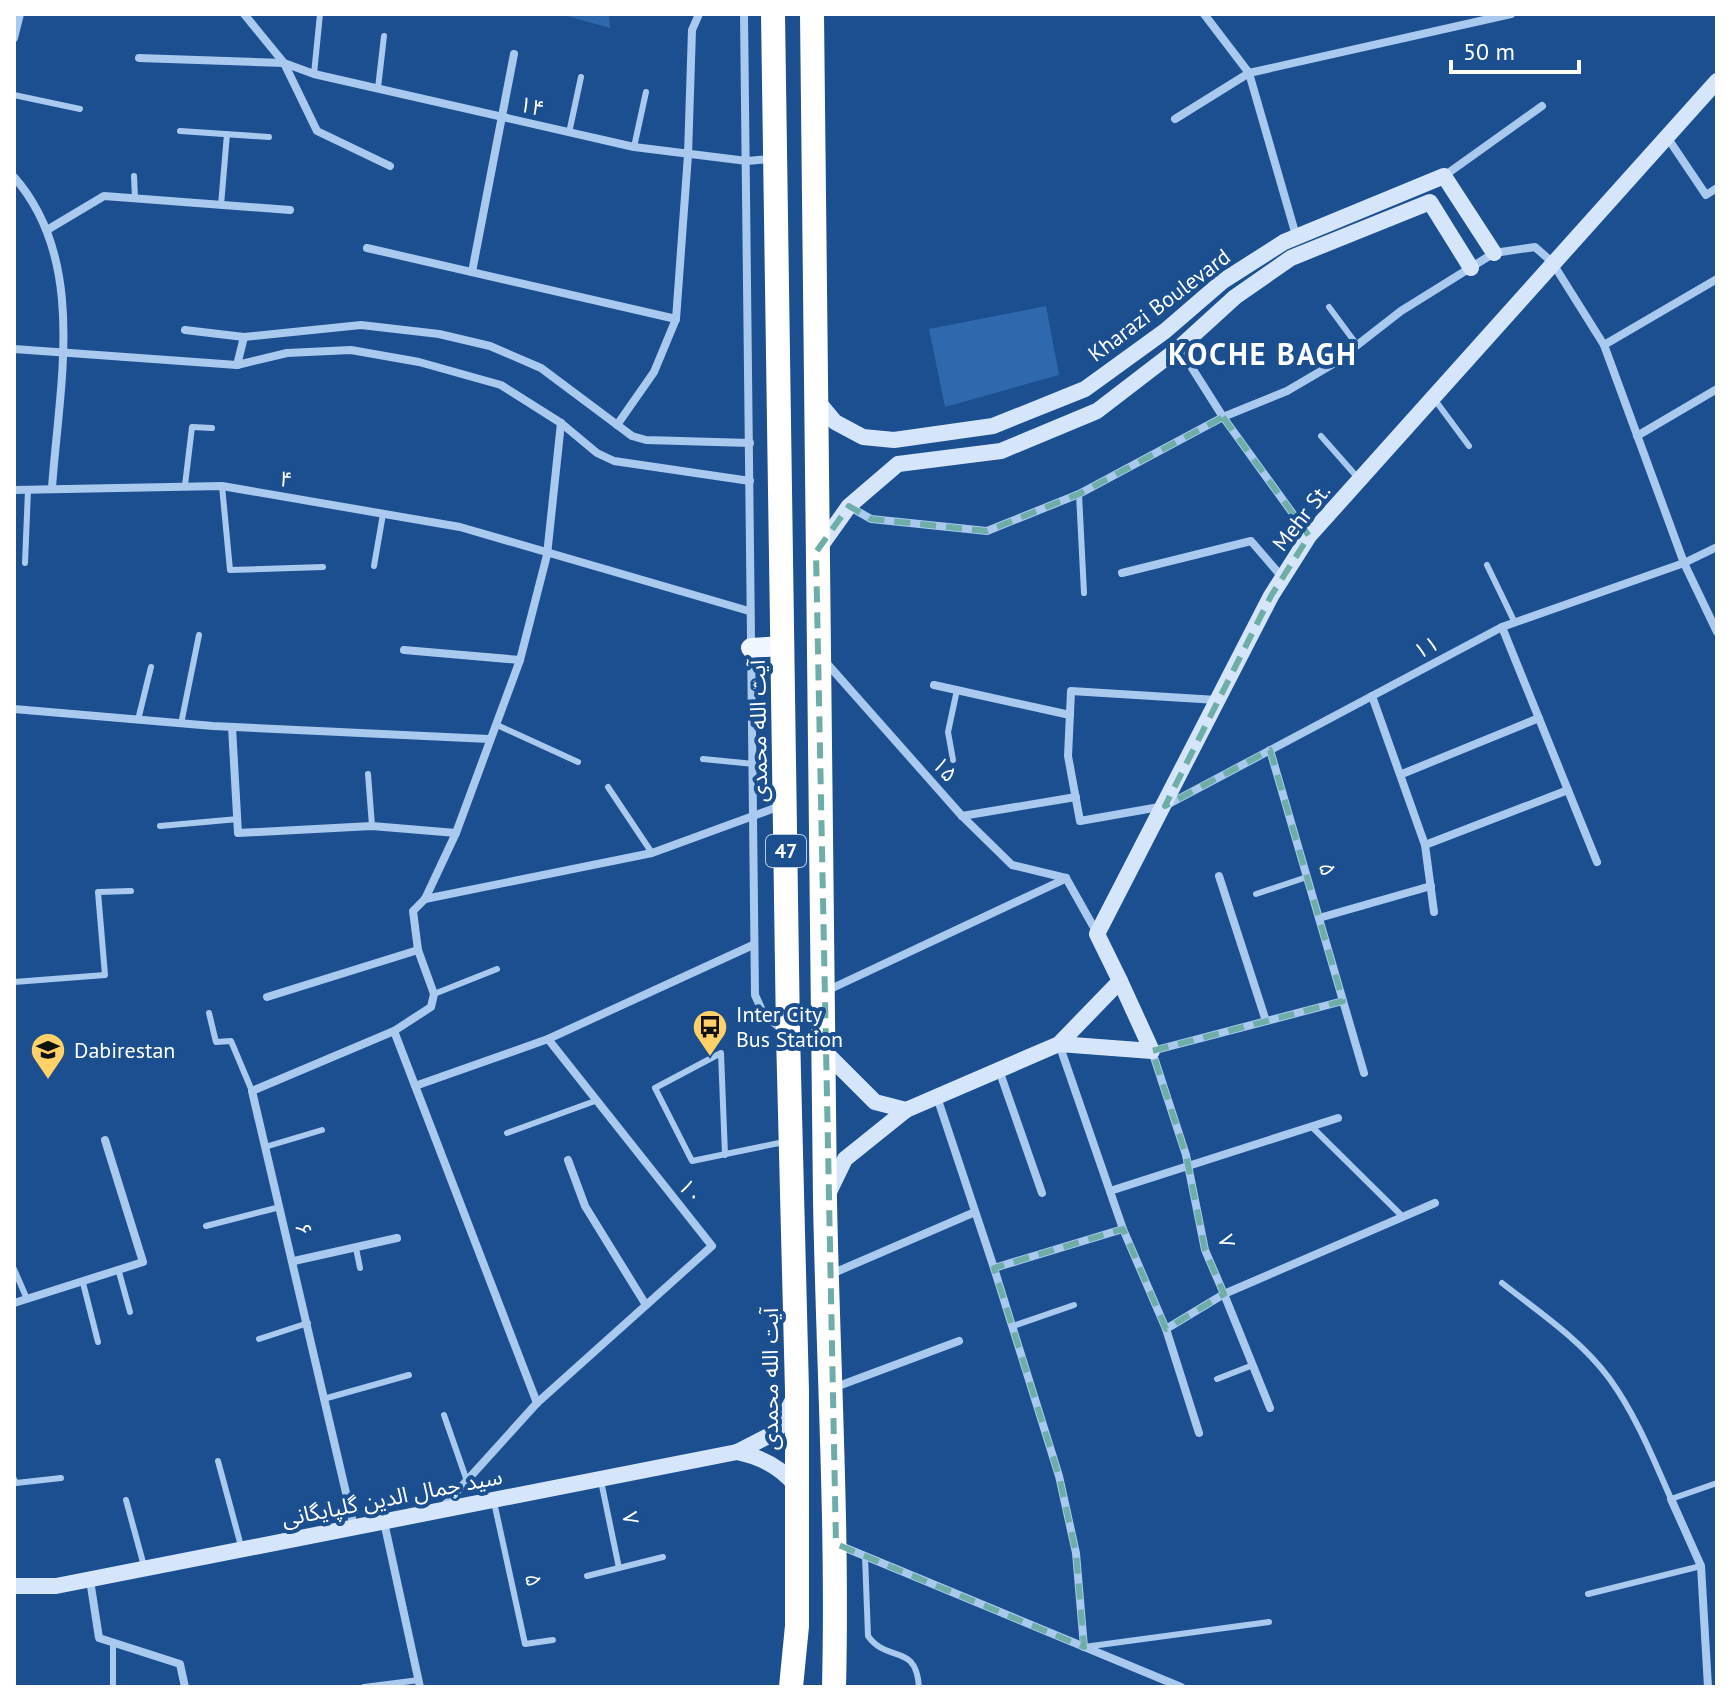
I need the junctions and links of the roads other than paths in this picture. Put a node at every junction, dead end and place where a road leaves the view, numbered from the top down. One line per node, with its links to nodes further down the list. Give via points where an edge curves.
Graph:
1 (20, 14): 11 (street)
2 (244, 14): 14 (street)
3 (320, 14): 16 (lane)
4 (699, 14): 32 (street, via 692,30)
5 (744, 14): 34 (street)
6 (812, 14): 64 (highway, 47)
7 (1204, 14): 15 (street)
8 (1511, 14): 15 (street)
9 (773, 17): 33 (highway, آیت الله محمدی / 47)
10 (384, 36): 19 (lane)
11 (14, 38)
12 (514, 54): 24 (street)
13 (139, 58): 14 (street)
14 (284, 63): 16 (street, ۱۴); 35 (street, via 317,131)
15 (1249, 73): 25 (street); 44 (street)
16 (314, 74): 19 (street, ۱۴)
17 (581, 77): 27 (lane)
18 (1717, 81): 30 (street, Mehr St.)
19 (378, 88): 24 (street, ۱۴)
20 (646, 92): 31 (lane)
21 (14, 95): 23 (lane)
22 (1542, 106): 37 (street)
23 (80, 109)
24 (501, 116): 27 (street, ۱۴); 50 (street)
25 (1175, 119)
26 (180, 131): 28 (lane)
27 (569, 133): 31 (street, ۱۴)
28 (227, 134): 29 (lane); 41 (lane)
29 (269, 137)
30 (1666, 137): 39 (street, via 1706,195); 48 (street, Mehr St.)
31 (634, 147): 32 (street, ۱۴)
32 (688, 155): 34 (street, ۱۴); 53 (street)
33 (776, 159): 34 (street, ۱۴); 73 (highway, آیت الله محمدی / 47)
34 (747, 161): 71 (street)
35 (390, 166)
36 (134, 176): 40 (lane)
37 (1444, 176): 44 (street, Kharazi Boulevard); 46 (street)
38 (14, 177): 43 (street)
39 (1717, 188)
40 (135, 198): 41 (street); 43 (street, via 104,196)
41 (221, 205): 42 (street)
42 (290, 210)
43 (47, 230): 60 (street, via 63,289)
44 (1296, 237): 47 (street); 64 (street, Kharazi Boulevard, via 1223,281 1085,389 993,426 894,440 863,437 835,422)
45 (367, 248): 50 (street)
46 (1494, 253): 48 (street, via 1535,247); 49 (street)
47 (1301, 254): 49 (street, Kharazi Boulevard, via 1430,202); 58 (street, Kharazi Boulevard, via 1235,297)
48 (1552, 262): 57 (street); 63 (street, Mehr St.)
49 (1471, 268): 56 (street)
50 (472, 272): 53 (street)
51 (1717, 279): 57 (street)
52 (1329, 307): 56 (lane)
53 (676, 319): 67 (street, via 654,372)
54 (185, 330): 55 (street)
55 (244, 337): 61 (street); 67 (street, via 361,325 490,346 541,368)
56 (1357, 345): 65 (street, via 1287,391)
57 (1604, 345): 70 (street)
58 (1179, 348): 65 (street); 83 (street, Kharazi Boulevard, via 1097,411 1001,451 898,464)
59 (14, 349): 60 (street)
60 (61, 353): 61 (street); 79 (street)
61 (237, 365): 66 (street, via 287,353 351,350 419,362 501,385)
62 (1717, 389): 70 (street)
63 (1433, 397): 72 (lane); 75 (street, Mehr St.)
64 (815, 398): 74 (highway, 47)
65 (1223, 417): 82 (street); 87 (street)
66 (561, 423): 76 (street, via 614,461); 90 (street)
67 (617, 425): 71 (street, via 646,440)
68 (212, 428): 77 (lane, via 192,427)
69 (1321, 436): 75 (lane)
70 (1637, 436): 92 (street)
71 (750, 443): 76 (street)
72 (1469, 446)
73 (780, 474): 74 (highway, via 796,488); 86 (highway, آیت الله محمدی / 47)
74 (814, 476): 85 (highway, 47)
75 (1359, 480): 87 (street, Mehr St.)
76 (750, 481): 99 (street)
77 (185, 485): 78 (street, ۴); 79 (street, ۴)
78 (222, 486): 84 (street, ۴); 95 (lane, via 230,570)
79 (52, 488): 81 (street, ۴)
80 (14, 490): 81 (street, ۴)
81 (28, 490): 91 (lane)
82 (1079, 494): 83 (street, via 987,531 871,519); 98 (lane)
83 (849, 506): 89 (street, Kharazi Boulevard)
84 (383, 514): 90 (street, ۴, via 460,527); 94 (lane)
85 (816, 525): 86 (highway, via 798,512); 89 (highway, 47)
86 (780, 526): 104 (highway, آیت الله محمدی / 47)
87 (1309, 536): 97 (street, Mehr St.)
88 (1717, 547): 92 (street, ۱۱)
89 (816, 552): 107 (highway, 47)
90 (547, 555): 99 (street, ۴); 108 (street)
91 (25, 563)
92 (1684, 563): 100 (street, ۱۱); 102 (street)
93 (1487, 565): 100 (lane)
94 (374, 566)
95 (323, 567)
96 (1122, 573): 97 (street, via 1251,541)
97 (1282, 578): 113 (street, Mehr St.)
98 (1084, 593)
99 (749, 611): 105 (street)
100 (1515, 623): 101 (street, ۱۱)
101 (1502, 627): 112 (street, ۱۱); 116 (street)
102 (1717, 632)
103 (199, 635): 118 (lane)
104 (783, 646): 105 (main road); 132 (highway, آیت الله محمدی / 47)
105 (751, 648): 126 (street)
106 (404, 650): 108 (street)
107 (817, 653): 134 (street, ۱۵); 158 (highway, 47)
108 (520, 660): 119 (street)
109 (151, 667): 117 (lane)
110 (934, 685): 111 (street)
111 (957, 690): 115 (street); 124 (lane, via 948,732)
112 (1372, 696): 122 (street, ۱۱); 128 (street)
113 (1218, 700): 115 (street, via 1071,691); 133 (street, Mehr St.)
114 (14, 709): 117 (street)
115 (1070, 715): 131 (street, via 1068,756)
116 (1539, 718): 128 (street); 130 (street)
117 (138, 720): 118 (street)
118 (181, 724): 120 (street)
119 (497, 725): 121 (street); 125 (lane)
120 (232, 727): 121 (street); 136 (street)
121 (489, 739): 139 (street)
122 (1270, 750): 133 (street, ۱۱); 144 (street, ۵)
123 (703, 759): 126 (lane)
124 (953, 760)
125 (578, 762)
126 (754, 764): 135 (street)
127 (368, 774): 138 (lane)
128 (1402, 774): 140 (street)
129 (608, 787): 141 (lane)
130 (1568, 790): 140 (street); 142 (street)
131 (1076, 797): 133 (street, via 1080,821); 134 (street)
132 (785, 804): 135 (street); 165 (highway, آیت الله محمدی / 47)
133 (1165, 806): 152 (street, Mehr St.)
134 (962, 816): 145 (street, ۱۵, via 1012,865)
135 (755, 817): 141 (street); 153 (street)
136 (238, 819): 137 (lane); 138 (street, via 238,833)
137 (160, 826)
138 (372, 826): 139 (street)
139 (456, 833): 149 (street)
140 (1425, 845): 146 (street)
141 (652, 853): 149 (street)
142 (1597, 862)
143 (1219, 876): 163 (street)
144 (1307, 877): 148 (lane); 151 (street, ۵)
145 (1066, 878): 152 (street); 158 (street)
146 (1431, 886): 150 (street); 151 (street)
147 (131, 891): 157 (lane, via 98,892 105,975)
148 (1256, 894)
149 (425, 899): 154 (street, via 413,911)
150 (1434, 912)
151 (1319, 918): 161 (street, ۵)
152 (1097, 934): 156 (street)
153 (753, 945): 165 (street, via 755,995 764,1015); 166 (street)
154 (418, 950): 159 (street); 160 (street)
155 (497, 969): 159 (lane)
156 (1120, 981): 167 (street); 169 (street, ۷)
157 (14, 982)
158 (823, 992): 168 (highway, 47)
159 (434, 994): 164 (street, via 431,1007)
160 (267, 997)
161 (1343, 1001): 163 (street); 171 (street, ۵)
162 (209, 1013): 173 (lane, via 216,1042 231,1041)
163 (1266, 1021): 169 (street)
164 (394, 1031): 172 (street); 173 (street)
165 (788, 1034): 182 (highway, آیت الله محمدی / 47)
166 (548, 1039): 172 (street); 175 (street, ۱۰)
167 (1059, 1044): 169 (street); 170 (street); 187 (street)
168 (824, 1051): 176 (street, via 875,1102); 189 (highway, 47)
169 (1152, 1051): 186 (street, ۷)
170 (999, 1070): 174 (street); 188 (street)
171 (1364, 1073)
172 (415, 1086): 224 (street)
173 (252, 1091): 183 (street, ۶)
174 (937, 1097): 176 (street); 192 (street)
175 (595, 1101): 180 (lane); 209 (street, ۱۰, via 712,1246)
176 (906, 1110): 189 (street, via 845,1159)
177 (1338, 1118): 178 (street)
178 (1311, 1126): 186 (street); 193 (lane)
179 (322, 1130): 183 (lane)
180 (507, 1133)
181 (105, 1140): 202 (street, via 143,1262)
182 (793, 1141): 184 (lane); 222 (highway, آیت الله محمدی / 47)
183 (265, 1147): 191 (street, ۶)
184 (725, 1155): 184 (lane, via 723,1111 721,1053 655,1088 692,1161)
185 (568, 1160): 209 (street, via 585,1206)
186 (1188, 1164): 187 (street); 206 (street, ۷, via 1205,1250)
187 (1110, 1191): 195 (street)
188 (1042, 1193)
189 (825, 1199): 203 (highway, 47)
190 (1435, 1203): 193 (street)
191 (280, 1207): 194 (lane); 198 (street, ۶)
192 (975, 1212): 200 (street); 203 (street)
193 (1403, 1217): 206 (street)
194 (206, 1226)
195 (1123, 1229): 200 (street); 214 (street)
196 (397, 1238): 197 (street)
197 (356, 1248): 198 (street); 199 (lane)
198 (294, 1261): 212 (street, ۶)
199 (360, 1268)
200 (994, 1268): 213 (street)
201 (14, 1269): 207 (lane)
202 (119, 1272): 204 (street); 211 (lane)
203 (828, 1275): 221 (highway, 47)
204 (83, 1283): 207 (street); 217 (lane)
205 (1502, 1283): 237 (lane, via 1573,1338 1608,1377 1638,1424)
206 (1224, 1294): 214 (street); 218 (street, ۷)
207 (27, 1299): 208 (street)
208 (14, 1303)
209 (646, 1305): 224 (street, ۱۰)
210 (1074, 1305): 213 (lane)
211 (130, 1312)
212 (308, 1323): 215 (lane); 223 (street, ۶)
213 (1013, 1326): 258 (street, via 1076,1553)
214 (1166, 1329): 227 (street)
215 (259, 1339)
216 (959, 1341): 221 (street)
217 (98, 1342)
218 (1253, 1365): 220 (lane); 225 (street, ۷)
219 (409, 1375): 223 (lane)
220 (1217, 1379)
221 (833, 1388): 242 (highway, 47)
222 (797, 1391): 228 (street, via 776,1432); 235 (highway, آیت الله محمدی / 47)
223 (327, 1398): 241 (street, ۶)
224 (537, 1403): 233 (street, ۱۰)
225 (1270, 1408)
226 (444, 1415): 233 (lane)
227 (1199, 1433)
228 (737, 1452): 231 (street, سید جمال الدین گلپایگانی); 235 (street, via 780,1469)
229 (218, 1461): 243 (lane)
230 (61, 1478): 232 (lane, via 16,1483)
231 (600, 1478): 236 (street, سید جمال الدین گلپایگانی); 247 (lane, ۷)
232 (14, 1479)
233 (467, 1481): 239 (street, ۱۰)
234 (1717, 1483): 237 (lane)
235 (796, 1486): 263 (highway, آیت الله محمدی / 47, via 797,1626)
236 (494, 1499): 239 (street, سید جمال الدین گلپایگانی); 256 (lane, ۵, via 525,1644)
237 (1671, 1499): 246 (street)
238 (126, 1500): 248 (lane)
239 (441, 1509): 240 (street, سید جمال الدین گلپایگانی)
240 (383, 1521): 241 (street, سید جمال الدین گلپایگانی); 259 (street)
241 (354, 1527): 243 (street, سید جمال الدین گلپایگانی)
242 (836, 1544): 244 (street); 264 (highway, 47)
243 (242, 1549): 248 (street, سید جمال الدین گلپایگانی)
244 (865, 1556): 258 (street); 265 (lane, via 868,1636 875,1645 910,1658 918,1668)
245 (663, 1557): 247 (lane)
246 (1701, 1566): 253 (lane); 267 (street)
247 (619, 1568): 249 (lane)
248 (145, 1569): 250 (street, سید جمال الدین گلپایگانی)
249 (587, 1576)
250 (90, 1580): 252 (street, سید جمال الدین گلپایگانی); 257 (street, via 99,1638)
251 (14, 1586): 252 (street)
252 (56, 1586): 254 (street)
253 (1588, 1594)
254 (14, 1599)
255 (1269, 1622): 258 (lane)
256 (553, 1640)
257 (113, 1643): 260 (lane); 261 (street, via 180,1664)
258 (1084, 1647): 266 (street)
259 (419, 1684): 262 (lane)
260 (113, 1687)
261 (185, 1687)
262 (364, 1687)
263 (791, 1687)
264 (834, 1687)
265 (919, 1687)
266 (1181, 1687)
267 (1708, 1687)

